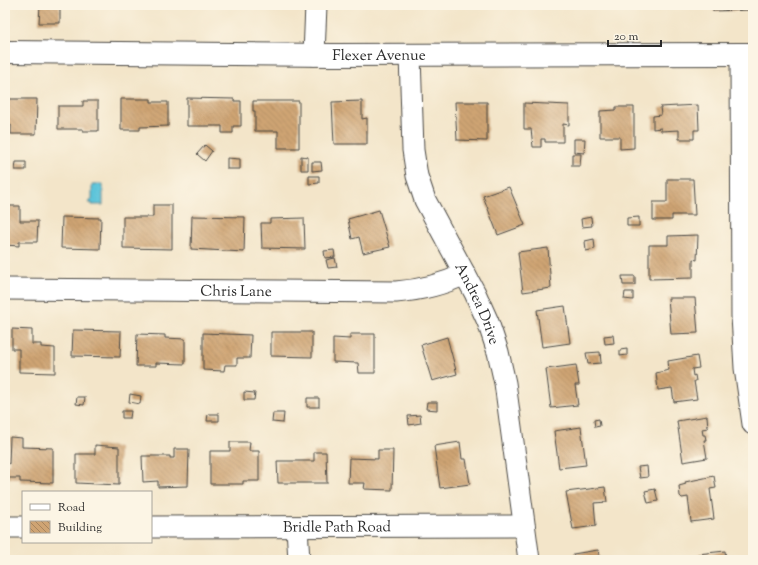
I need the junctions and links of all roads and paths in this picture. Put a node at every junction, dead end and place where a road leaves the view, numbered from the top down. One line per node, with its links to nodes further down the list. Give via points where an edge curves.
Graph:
1 (316, 5): 4 (street)
2 (5, 52): 4 (street, Flexer Avenue)
3 (747, 54): 5 (street, Flexer Avenue); 8 (street, via 742,316 745,368)
4 (314, 55): 5 (street, Flexer Avenue)
5 (410, 55): 6 (street, Andrea Drive, via 413,150 417,176 425,200)
6 (465, 274): 7 (street, Chris Lane, via 421,290 396,292); 9 (street, Andrea Drive, via 488,322 498,352 505,383)
7 (5, 289)
8 (753, 424)
9 (524, 526): 13 (street, Bridle Path Road); 15 (street, Andrea Drive)
10 (5, 527): 11 (street)
11 (22, 527)
12 (152, 527): 13 (street, Bridle Path Road)
13 (297, 528): 14 (street)
14 (299, 560)
15 (529, 560)

